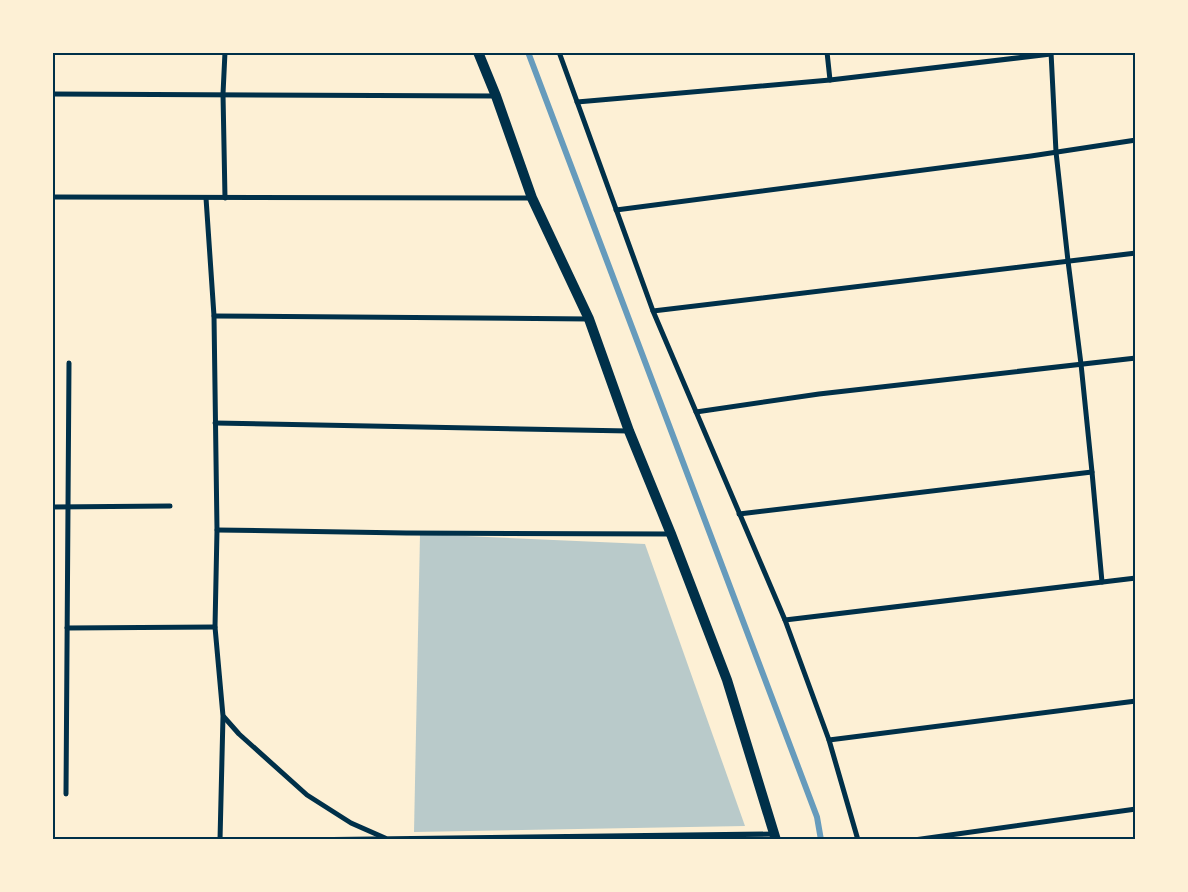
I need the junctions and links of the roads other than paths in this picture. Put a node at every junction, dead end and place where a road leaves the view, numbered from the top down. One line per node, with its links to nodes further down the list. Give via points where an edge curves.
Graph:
1 (225, 52): 8 (street)
2 (478, 52): 9 (main road)
3 (559, 52): 10 (street)
4 (827, 52): 6 (street)
5 (1051, 53): 6 (street); 12 (street)
6 (830, 80): 10 (street)
7 (52, 94): 8 (street)
8 (223, 94): 9 (street); 15 (street)
9 (496, 96): 16 (main road)
10 (577, 102): 17 (street)
11 (1136, 140): 12 (street)
12 (1056, 152): 17 (street); 19 (street)
13 (52, 197): 14 (street)
14 (206, 198): 15 (street); 21 (street)
15 (226, 198): 16 (street)
16 (532, 198): 22 (main road)
17 (616, 210): 20 (street)
18 (1136, 253): 19 (street)
19 (1068, 262): 20 (street); 25 (street)
20 (653, 311): 26 (street)
21 (214, 316): 22 (street); 27 (street)
22 (589, 319): 28 (main road)
23 (1136, 358): 25 (street)
24 (70, 363): 32 (street)
25 (1081, 364): 26 (street, via 819,394); 29 (street)
26 (696, 412): 33 (street)
27 (215, 423): 28 (street); 34 (street)
28 (629, 431): 35 (main road)
29 (1092, 472): 33 (street); 37 (street)
30 (170, 506): 32 (street)
31 (52, 507): 32 (street)
32 (69, 507): 40 (street)
33 (739, 514): 38 (street)
34 (217, 530): 35 (street); 39 (street)
35 (671, 534): 46 (main road, via 727,680)
36 (1136, 578): 37 (street)
37 (1102, 582): 38 (street)
38 (785, 620): 43 (street)
39 (215, 627): 40 (street); 42 (street)
40 (68, 628): 44 (street)
41 (1136, 701): 43 (street)
42 (223, 716): 47 (street, via 307,795 351,823); 48 (street)
43 (829, 740): 50 (street)
44 (66, 794)
45 (1136, 809): 51 (street)
46 (775, 837): 47 (street)
47 (387, 839): 49 (street)
48 (220, 840)
49 (294, 840)
50 (858, 840)
51 (914, 840)

